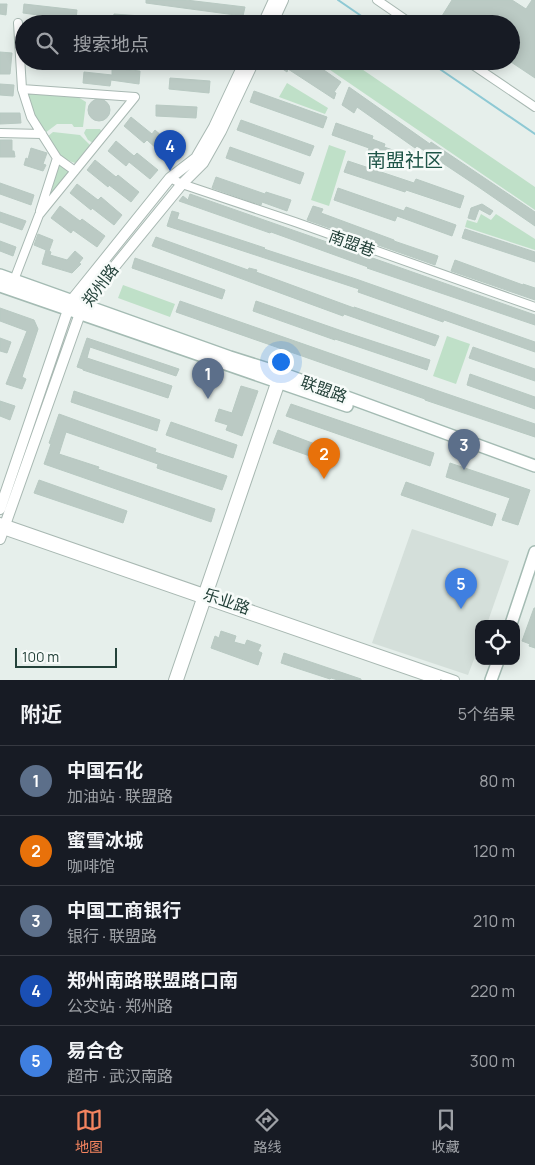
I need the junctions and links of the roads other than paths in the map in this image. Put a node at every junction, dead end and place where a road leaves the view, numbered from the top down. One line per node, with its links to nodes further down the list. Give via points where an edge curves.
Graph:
1 (274, 0): 4 (street)
2 (283, 0): 5 (street)
3 (377, 0): 6 (street)
4 (266, 15)
5 (276, 15)
6 (399, 15)
7 (21, 70): 11 (street)
8 (241, 70): 17 (street, 郑州路, via 196,158)
9 (250, 70): 18 (street, 郑州路, via 203,163)
10 (480, 70): 12 (street)
11 (22, 89): 14 (street, via 31,118); 16 (street, via 135,97)
12 (535, 107)
13 (0, 133): 14 (street)
14 (42, 134): 15 (street)
15 (58, 158): 16 (street); 19 (street)
16 (75, 171): 19 (street)
17 (170, 178): 18 (street, 南盟巷); 23 (street, 郑州路)
18 (182, 184): 24 (street, 南盟巷); 25 (street, 郑州路)
19 (39, 215): 21 (street)
20 (0, 275): 21 (main road, 联盟路)
21 (14, 280): 23 (main road, 联盟路)
22 (0, 286): 23 (main road, 联盟路)
23 (69, 305): 25 (main road, 联盟路); 29 (street, 郑州路)
24 (535, 307)
25 (81, 309): 26 (main road, 联盟路); 30 (street, 郑州路)
26 (280, 378): 27 (main road, 联盟路); 28 (main road, 联盟路); 33 (street)
27 (535, 466)
28 (535, 473)
29 (0, 509)
30 (2, 529): 33 (street, 乐业路)
31 (535, 552): 34 (main road)
32 (535, 572): 35 (main road)
33 (205, 597): 38 (street); 39 (street); 40 (street, 乐业路); 41 (street, 乐业路)
34 (512, 620)
35 (518, 620)
36 (497, 665): 42 (main road)
37 (503, 665): 43 (main road)
38 (173, 680)
39 (179, 680)
40 (436, 680)
41 (455, 680)
42 (491, 680)
43 (498, 680)

